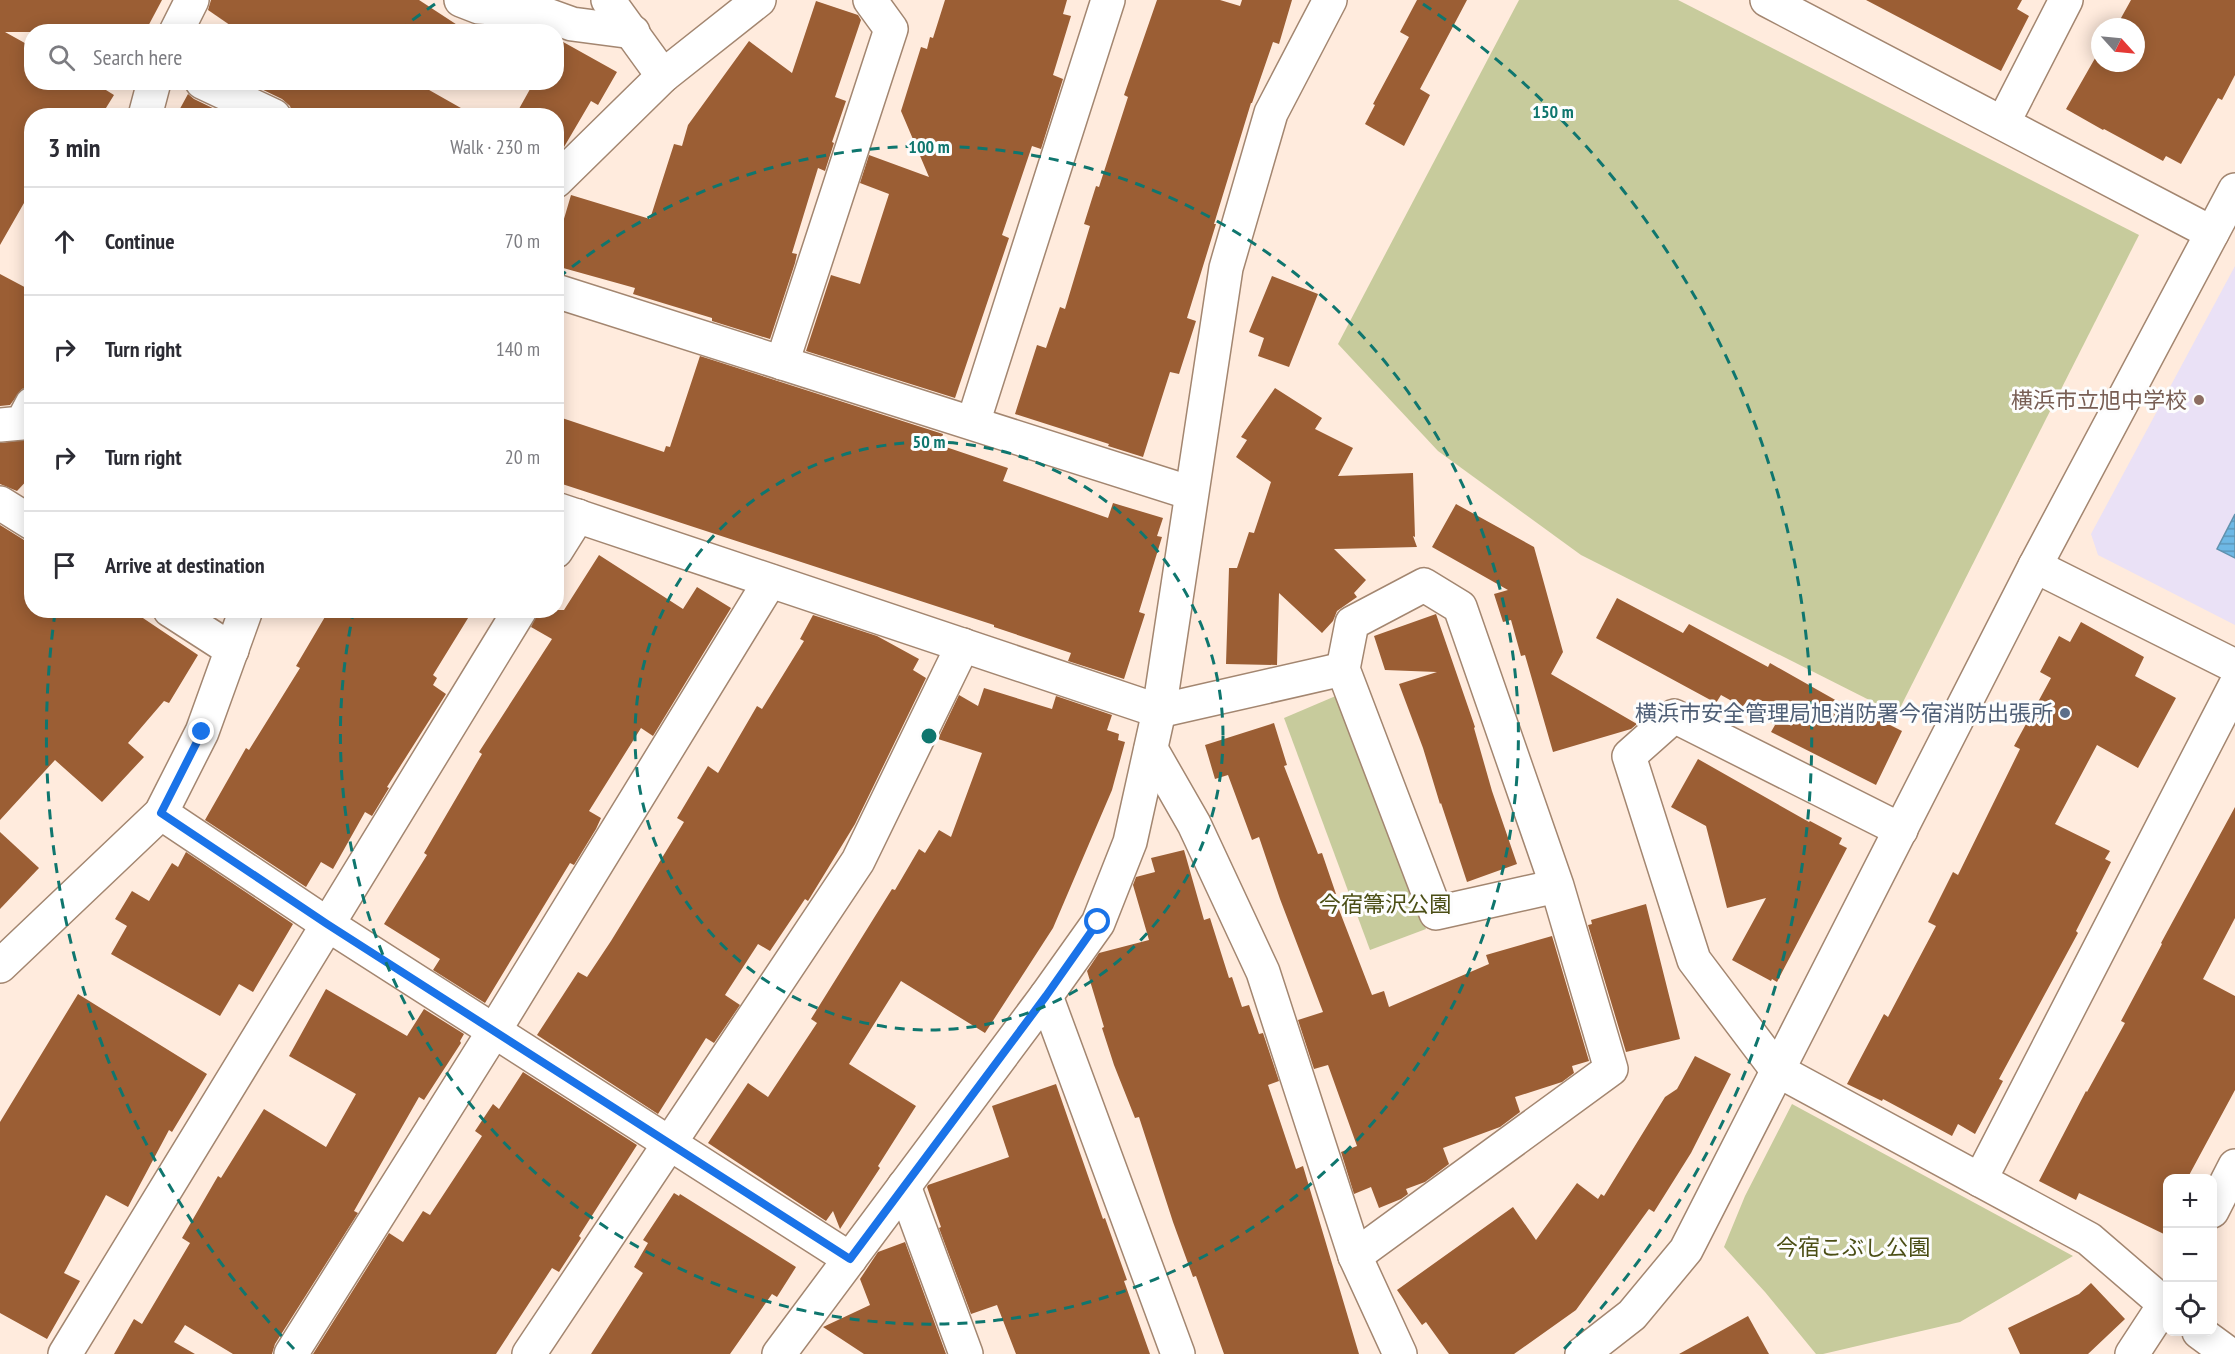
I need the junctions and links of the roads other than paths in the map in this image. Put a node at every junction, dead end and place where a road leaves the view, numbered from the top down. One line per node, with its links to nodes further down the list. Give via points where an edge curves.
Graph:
1 (192, 0): 10 (street)
2 (461, 0): 11 (street, via 479,7 536,11 572,24)
3 (608, 0): 11 (street)
4 (759, 0): 12 (street)
5 (870, 0): 22 (street, via 891,29)
6 (1108, 0): 24 (street)
7 (1330, 0): 26 (street, via 1271,113 1227,268)
8 (1767, 0): 17 (street)
9 (2066, 0): 17 (street)
10 (180, 24)
11 (633, 32): 12 (street)
12 (663, 76): 18 (street)
13 (152, 90): 15 (street)
14 (219, 90): 16 (street)
15 (147, 108)
16 (257, 108)
17 (2002, 123): 20 (street)
18 (564, 173)
19 (2235, 190): 20 (street)
20 (2212, 233): 30 (street)
21 (564, 294): 22 (street)
22 (782, 363): 24 (street)
23 (24, 419): 25 (street, via 22,423)
24 (973, 423): 26 (street)
25 (0, 425)
26 (1191, 493): 40 (street)
27 (0, 503): 29 (street)
28 (567, 513): 31 (street)
29 (24, 518)
30 (2035, 566): 37 (street); 43 (street)
31 (771, 581): 35 (street); 48 (street)
32 (182, 618): 36 (street)
33 (243, 618): 36 (street)
34 (515, 618): 45 (street)
35 (963, 645): 40 (street); 50 (street, via 858,861)
36 (232, 650): 42 (street, via 202,732)
37 (2235, 666)
38 (1343, 669): 40 (street); 44 (street, via 1436,913); 44 (street, via 1352,623 1424,585 1460,607)
39 (2235, 686): 52 (street)
40 (1159, 711): 41 (street)
41 (1151, 749): 47 (street, via 1130,842 1098,922); 55 (street, via 1194,824 1263,972)
42 (161, 813): 45 (street); 46 (street)
43 (1901, 830): 49 (street); 49 (street, via 1674,716 1629,756 1694,960)
44 (1557, 886): 55 (street, via 1611,1069)
45 (327, 924): 48 (street); 60 (street)
46 (0, 966)
47 (1046, 996): 53 (street); 65 (street)
48 (494, 1031): 50 (street); 61 (street)
49 (1777, 1070): 52 (street); 67 (street, via 1686,1250 1632,1315)
50 (670, 1142): 56 (street); 62 (street)
51 (2235, 1166): 54 (street)
52 (1980, 1180): 57 (street, via 2089,1239)
53 (904, 1186): 56 (street); 64 (street)
54 (2217, 1201)
55 (1355, 1256): 66 (street)
56 (850, 1259): 63 (street)
57 (2163, 1301)
58 (2163, 1308): 68 (street)
59 (2204, 1336): 69 (street)
60 (65, 1354)
61 (291, 1354)
62 (529, 1354)
63 (779, 1354)
64 (966, 1354)
65 (1178, 1354)
66 (1400, 1354)
67 (1582, 1354)
68 (2132, 1354)
69 (2229, 1354)

